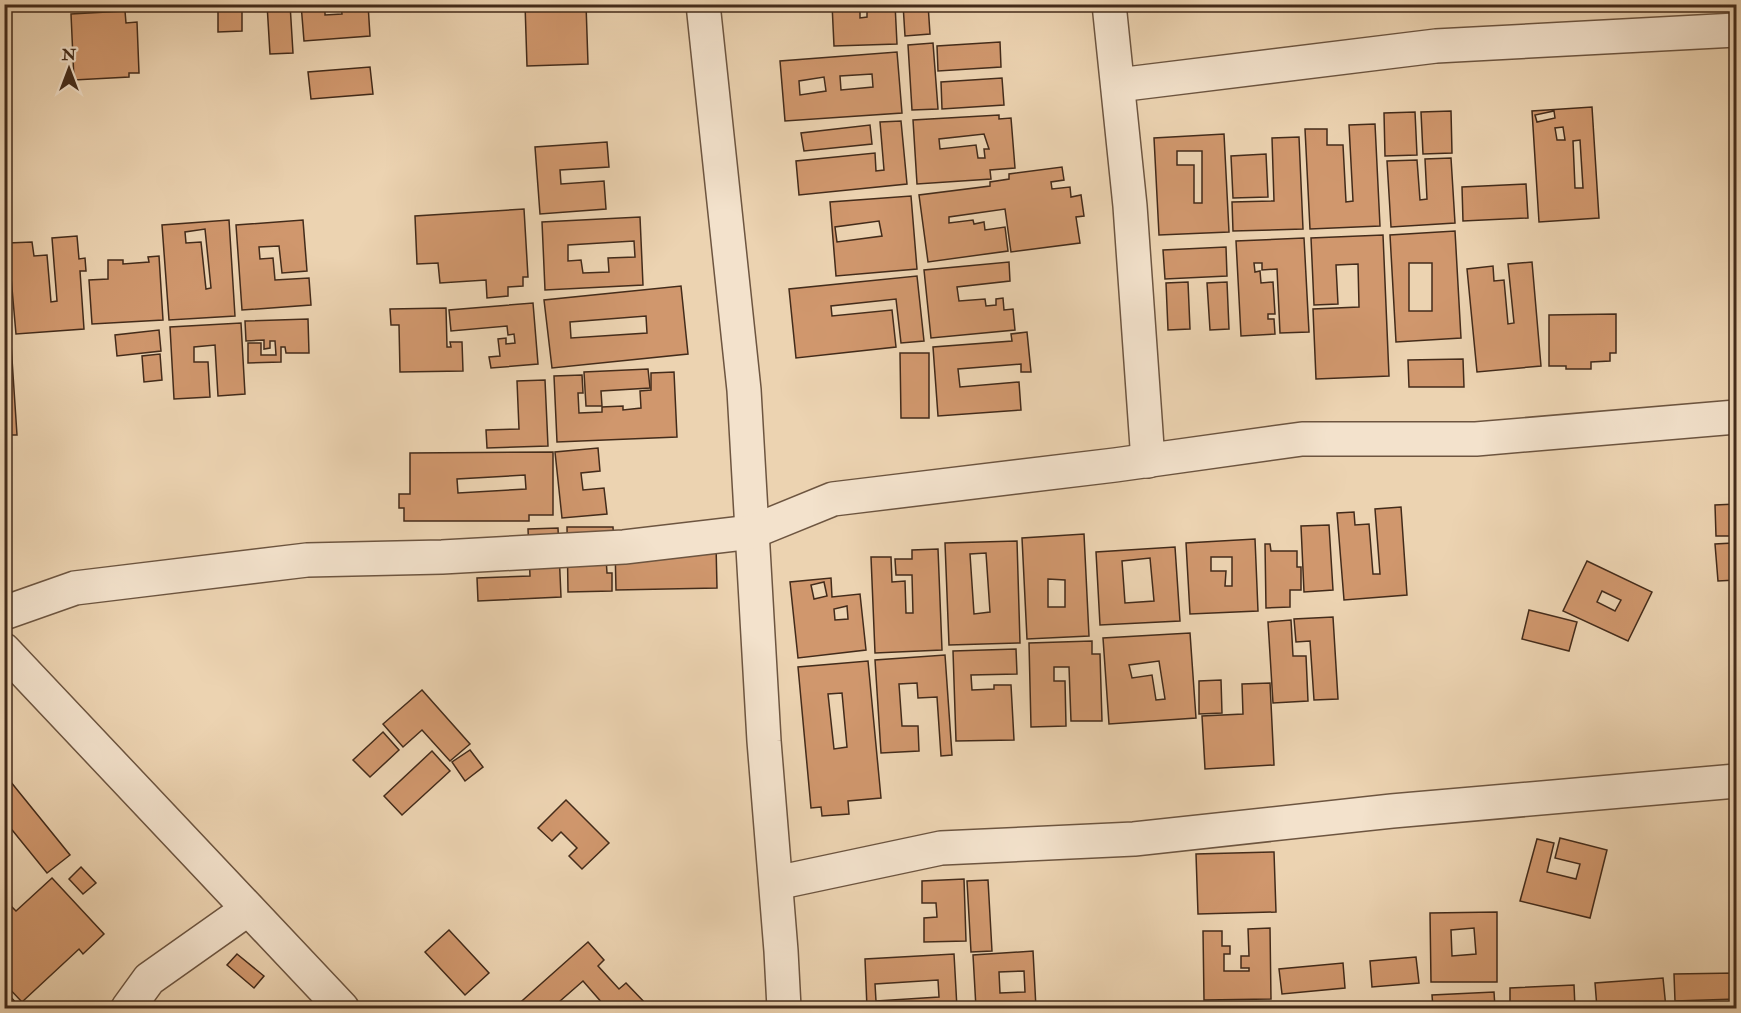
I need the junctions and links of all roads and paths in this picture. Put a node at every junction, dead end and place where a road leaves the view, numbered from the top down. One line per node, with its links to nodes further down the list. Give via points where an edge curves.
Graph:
1 (703, 4): 7 (street, via 744,390)
2 (1109, 4): 4 (street)
3 (1737, 30): 4 (street, via 1436,46)
4 (1118, 85): 6 (street)
5 (1737, 417): 6 (street, via 1476,439 1302,439)
6 (1148, 461): 7 (street, via 833,499)
7 (752, 532): 8 (street, via 612,547 307,560 75,588); 11 (street)
8 (4, 613)
9 (4, 650): 12 (street)
10 (1737, 781): 11 (street, via 1134,839 941,848)
11 (776, 883): 15 (street)
12 (248, 909): 13 (street, via 149,979); 14 (street)
13 (128, 1008)
14 (342, 1008)
15 (784, 1008)

